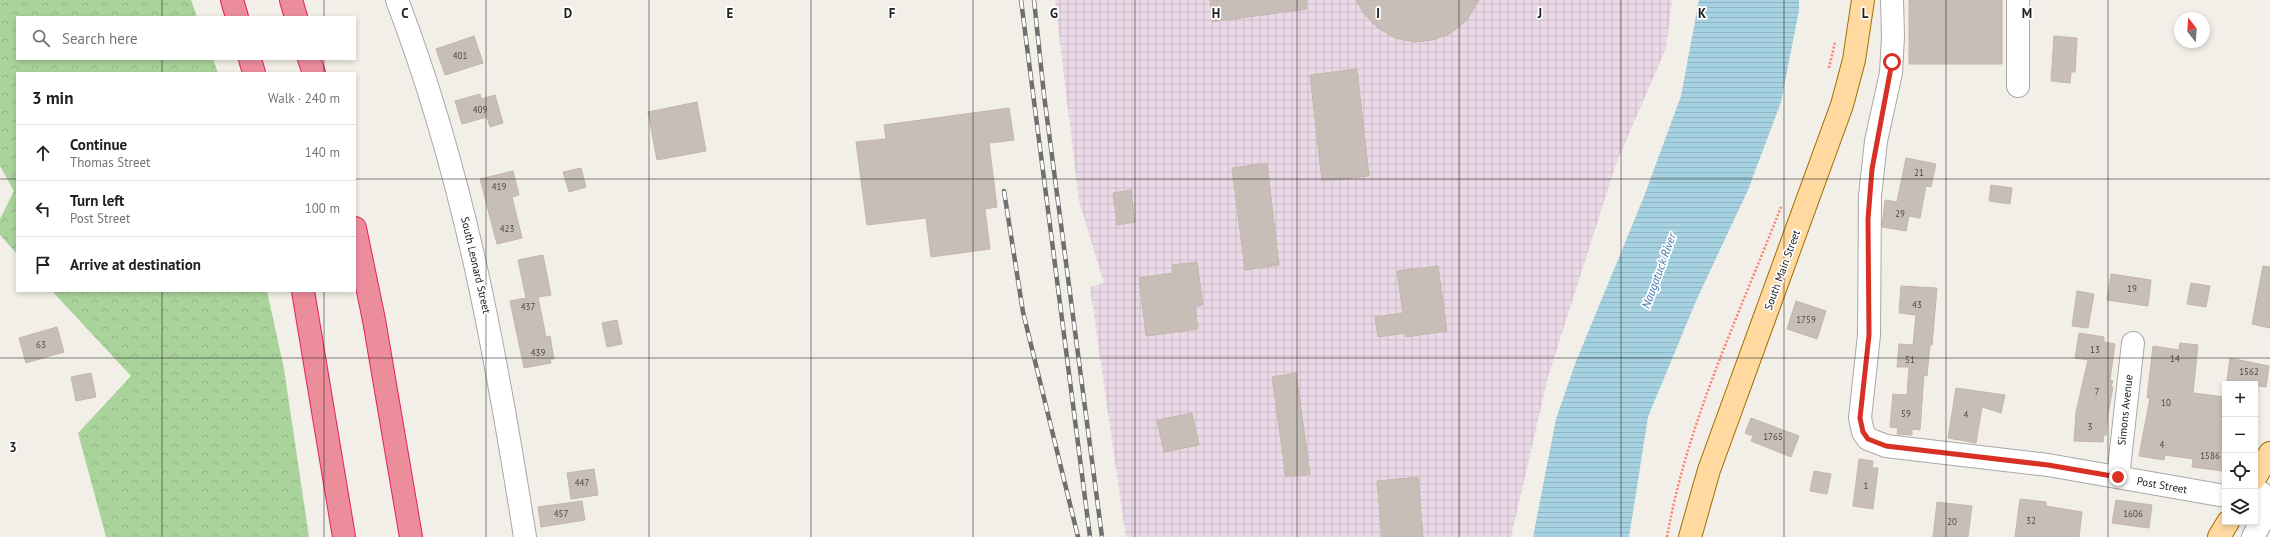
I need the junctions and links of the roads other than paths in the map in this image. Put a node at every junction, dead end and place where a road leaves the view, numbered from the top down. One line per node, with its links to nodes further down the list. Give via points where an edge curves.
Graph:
1 (232, 0): 7 (highway)
2 (291, 0): 8 (highway)
3 (397, 0): 27 (street, South Leonard Street, via 445,144 472,245 498,375)
4 (1863, 0): 28 (main road, South Main Street, via 1854,60 1842,105 1708,470)
5 (1892, 0): 19 (street, Post Street, via 1891,73 1876,141 1870,196 1869,335 1860,418 1865,435 1873,442 1886,446 2048,465)
6 (2018, 0): 13 (street)
7 (237, 16)
8 (296, 16)
9 (250, 60): 11 (highway)
10 (309, 60): 12 (highway)
11 (254, 72)
12 (314, 72)
13 (2018, 86)
14 (356, 233): 26 (highway, via 376,327)
15 (303, 292): 25 (highway)
16 (2133, 343): 19 (street, Simons Avenue)
17 (2270, 453): 18 (main road)
18 (2258, 473)
19 (2118, 477): 21 (street, Post Street)
20 (2258, 491): 22 (street)
21 (2222, 495)
22 (2270, 499)
23 (2270, 505): 30 (street)
24 (2226, 525): 29 (main road)
25 (344, 537)
26 (410, 537)
27 (525, 537)
28 (1690, 537)
29 (2219, 537)
30 (2253, 537)

